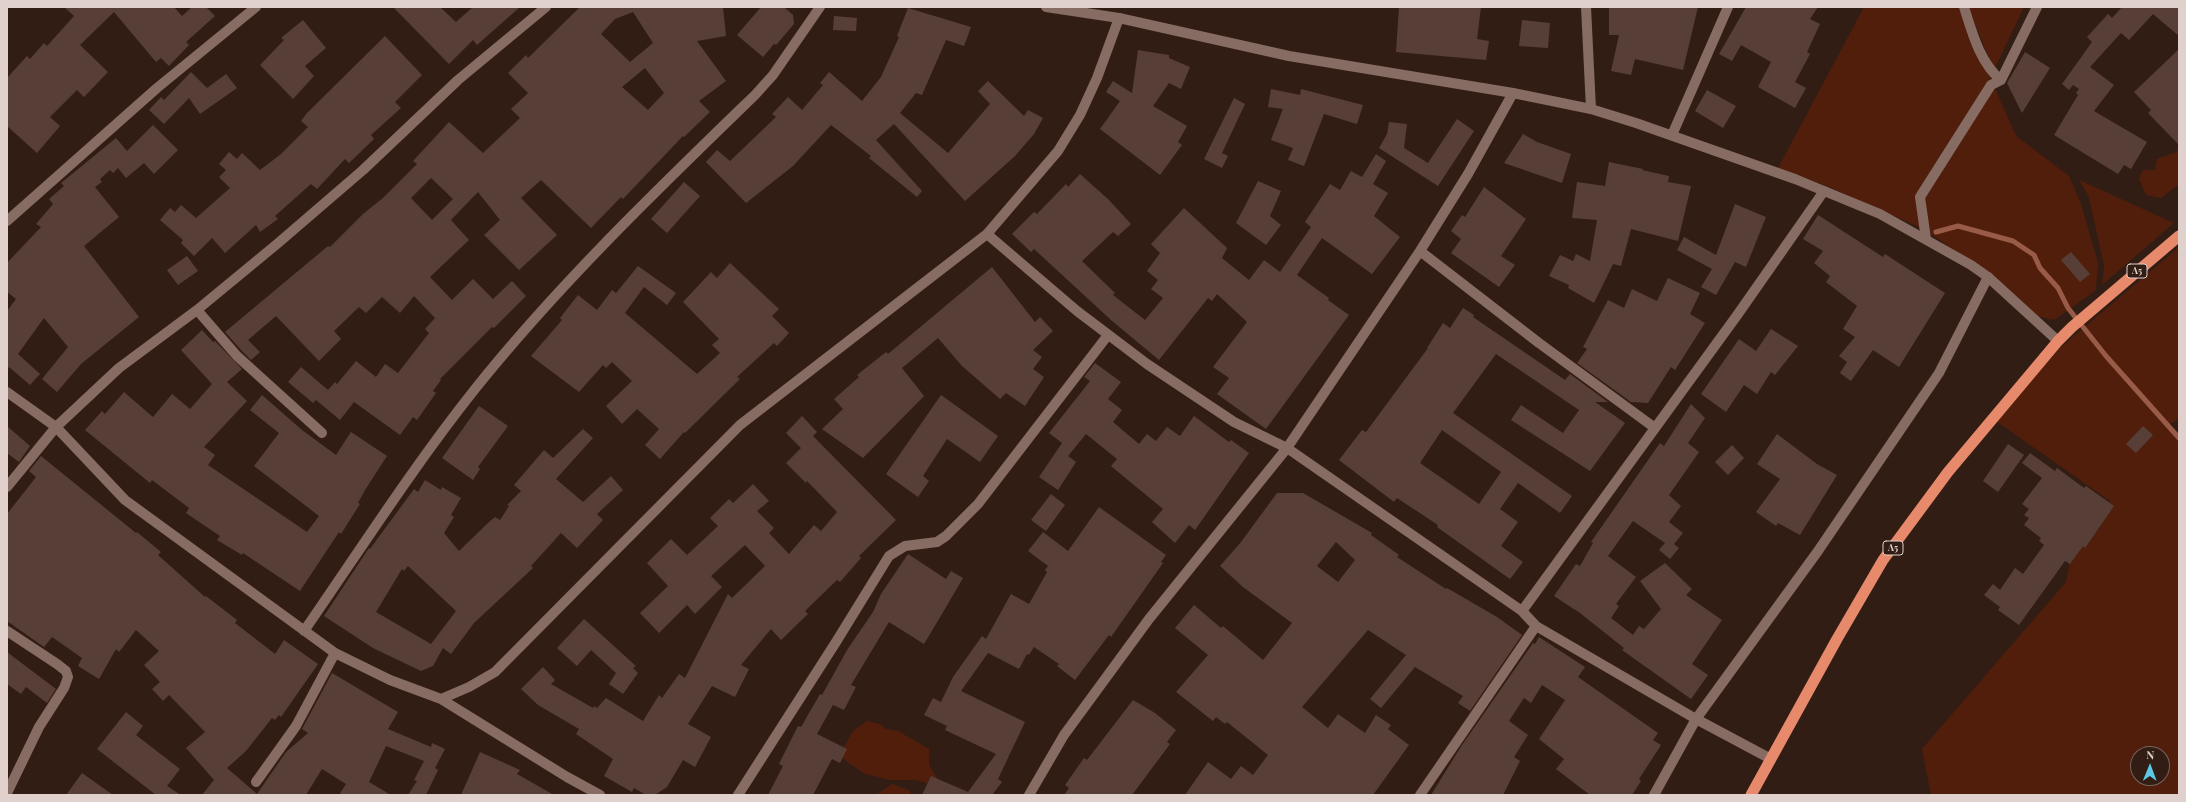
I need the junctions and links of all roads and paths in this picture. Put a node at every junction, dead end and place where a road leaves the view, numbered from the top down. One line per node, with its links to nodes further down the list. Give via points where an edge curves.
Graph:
1 (256, 7): 15 (street, via 157,88)
2 (546, 7): 21 (street, via 458,80 363,170)
3 (820, 7): 33 (street, via 764,85 595,253 536,317 475,390 382,515)
4 (1046, 7): 9 (street)
5 (1586, 7): 12 (street)
6 (1728, 7): 13 (street)
7 (1964, 7): 10 (street, via 1990,71)
8 (2037, 7): 10 (street)
9 (1119, 18): 11 (street, via 1289,56); 16 (street, via 1080,115 1058,151)
10 (2000, 80): 18 (street, via 1991,85 1920,197)
11 (1513, 93): 12 (street); 19 (street, via 1468,174)
12 (1591, 109): 13 (street)
13 (1672, 135): 14 (street)
14 (1824, 191): 18 (street, via 1880,214); 26 (street)
15 (7, 221)
16 (988, 234): 22 (street); 35 (street, via 740,425 495,672 481,682)
17 (2179, 236): 23 (highway, A5 / A5)
18 (1926, 239): 20 (street)
19 (1420, 251): 26 (street, via 1539,343); 28 (street)
20 (1988, 277): 23 (street); 36 (street, via 1939,373 1818,551)
21 (197, 310): 25 (street, via 119,368); 27 (street, via 237,356)
22 (1108, 335): 28 (street, via 1234,422); 41 (street, via 978,504 937,542 905,546 889,556)
23 (2058, 341): 37 (highway, A5 / A5, via 1948,472 1884,560)
24 (7, 392): 25 (street)
25 (56, 427): 29 (street); 33 (street, via 125,500)
26 (1656, 428): 30 (street)
27 (322, 433)
28 (1287, 448): 30 (street); 42 (street, via 1149,619 1064,735)
29 (7, 487)
30 (1522, 611): 31 (street)
31 (1536, 626): 36 (street); 43 (street)
32 (7, 631): 39 (street, via 57,664 66,671 68,677 64,688 39,727)
33 (304, 631): 34 (street)
34 (335, 653): 35 (street, via 390,680); 38 (street, via 296,726)
35 (441, 699): 40 (street)
36 (1696, 719): 37 (street); 44 (street)
37 (1771, 759): 45 (highway, A5 / A5)
38 (256, 782)
39 (7, 793)
40 (600, 795)
41 (738, 795)
42 (1029, 795)
43 (1420, 795)
44 (1654, 795)
45 (1751, 795)

